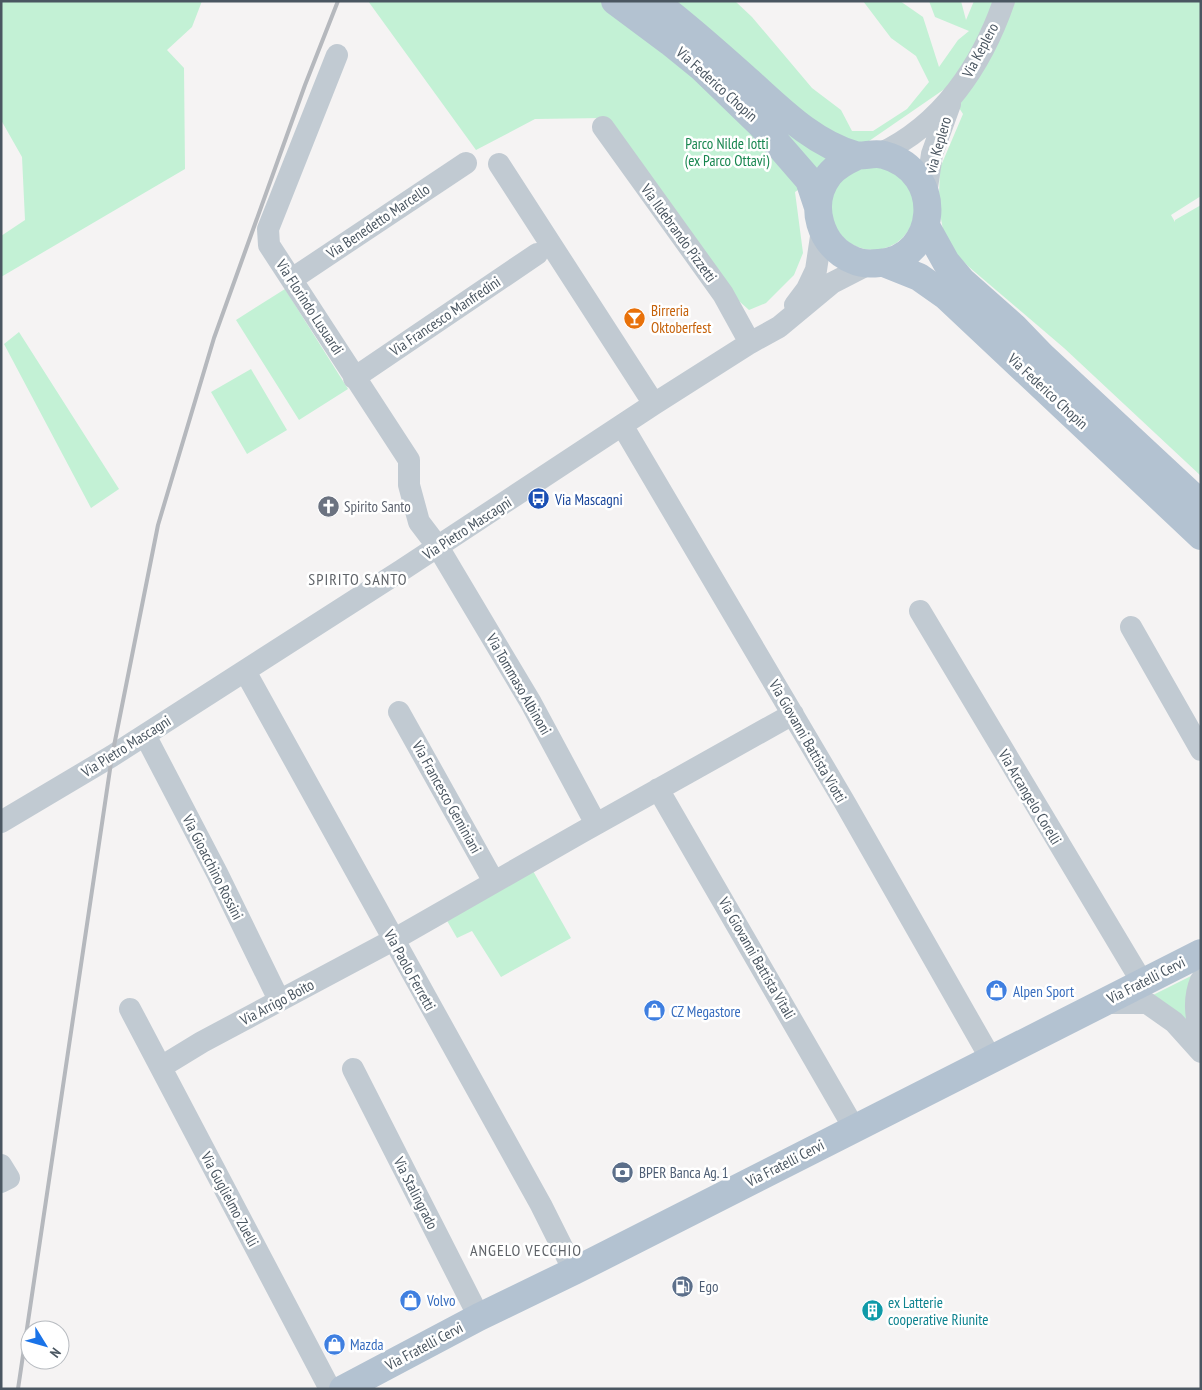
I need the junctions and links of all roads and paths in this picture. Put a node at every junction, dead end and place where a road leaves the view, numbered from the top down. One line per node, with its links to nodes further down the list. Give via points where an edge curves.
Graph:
1 (615, 1): 3 (main road, Via Federico Chopin)
2 (1004, 1): 5 (street, Via Keplero, via 990,35)
3 (646, 9): 7 (main road, Via Federico Chopin, via 704,41 803,128 832,146); 11 (main road, Via Federico Chopin, via 762,126 810,180)
4 (337, 55): 15 (street, Via Florindo Lusuardi, via 268,229 269,244)
5 (953, 96): 7 (street, via Keplero, via 911,137); 10 (street, via Keplero, via 932,154)
6 (603, 127): 17 (street, Via Ildebrando Pizzetti, via 723,294)
7 (868, 155): 10 (main road, Via Federico Chopin, via 895,158 909,166 920,179); 11 (main road, via 841,163 829,175 821,190)
8 (466, 163): 15 (street, Via Benedetto Marcello)
9 (498, 164): 19 (street)
10 (926, 194): 12 (main road, Via Federico Chopin)
11 (820, 219): 14 (main road, Via Federico Chopin, via 830,243 841,254 854,261); 16 (street, Via Pietro Mascagni, via 816,270 807,289)
12 (926, 226): 14 (main road, via 910,250 897,258); 21 (main road, Via Federico Chopin, via 946,262 962,281)
13 (537, 254): 18 (street, Via Francesco Manfredini)
14 (877, 263): 16 (street, Via Pietro Mascagni, via 832,283); 22 (main road, Via Federico Chopin, via 919,277 946,296)
15 (292, 279): 18 (street, Via Florindo Lusuardi)
16 (779, 327): 17 (street, Via Pietro Mascagni)
17 (750, 343): 19 (street, Via Pietro Mascagni)
18 (354, 378): 23 (street, Via Florindo Lusuardi, via 409,460 409,485 419,522)
19 (654, 404): 20 (street, Via Pietro Mascagni)
20 (622, 425): 23 (street, Via Pietro Mascagni); 28 (street, Via Giovanni Battista Viotti)
21 (1201, 504)
22 (1201, 536)
23 (438, 547): 26 (street, Via Pietro Mascagni); 33 (street, Via Tommaso Albinoni, via 531,703)
24 (920, 611): 38 (street, Via Arcangelo Corelli)
25 (1131, 627): 30 (street)
26 (245, 671): 29 (street, Via Pietro Mascagni); 35 (street, Via Paolo Ferretti)
27 (399, 712): 34 (street, Via Francesco Geminiani)
28 (793, 714): 31 (street); 44 (street, Via Giovanni Battista Viotti)
29 (145, 735): 32 (street, Via Pietro Mascagni); 39 (street, Via Gioacchino Rossini)
30 (1201, 750)
31 (658, 789): 33 (street); 47 (street, Via Giovanni Battista Vitali)
32 (1, 822)
33 (596, 824): 34 (street)
34 (494, 882): 35 (street)
35 (393, 940): 39 (street, Via Arrigo Boito); 50 (street, Via Paolo Ferretti)
36 (1201, 953): 38 (main road, Via Fratelli Cervi)
37 (1201, 980): 42 (street, via 1196,992 1196,1017)
38 (1142, 982): 40 (main road, Via Fratelli Cervi)
39 (279, 1000): 45 (street, Via Arrigo Boito)
40 (1101, 1003): 43 (street, via 1147,1003 1174,1022); 44 (main road, Via Fratelli Cervi)
41 (130, 1009): 45 (street, Via Guglielmo Zuelli)
42 (1201, 1041)
43 (1201, 1052)
44 (991, 1059): 47 (main road, Via Fratelli Cervi)
45 (161, 1067): 52 (street, Via Guglielmo Zuelli)
46 (353, 1069): 51 (street, Via Stalingrado)
47 (854, 1128): 50 (main road, Via Fratelli Cervi)
48 (1, 1165): 49 (street, via 9,1178)
49 (1, 1182)
50 (574, 1270): 51 (main road, Via Fratelli Cervi)
51 (478, 1317): 53 (main road, Via Fratelli Cervi)
52 (330, 1389)
53 (343, 1389)

